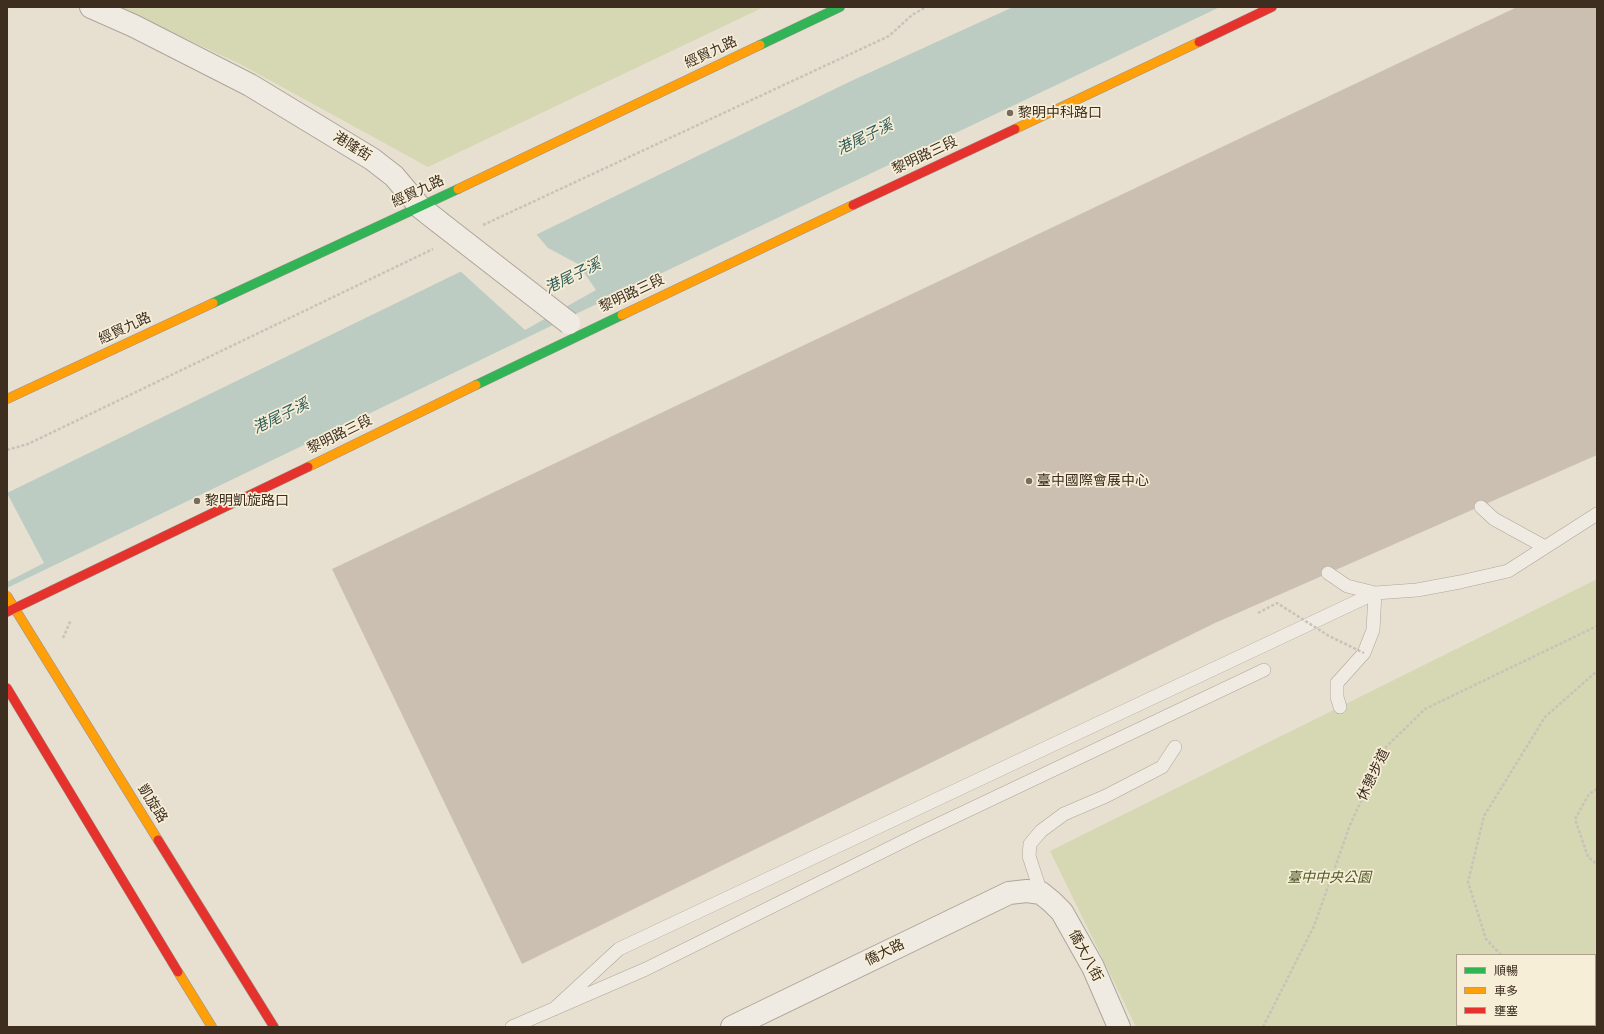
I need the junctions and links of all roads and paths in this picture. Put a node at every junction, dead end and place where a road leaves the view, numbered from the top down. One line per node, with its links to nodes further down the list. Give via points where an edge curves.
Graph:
1 (91, 7): 4 (street, 港隆街, via 250,85 372,159 394,176)
2 (840, 7): 4 (street, 經貿九路)
3 (1272, 7): 5 (street, 黎明路三段)
4 (420, 207): 5 (street, 港隆街, bridge); 6 (street, 經貿九路)
5 (576, 329): 13 (street, 黎明路三段)
6 (7, 399)
7 (1481, 507): 9 (lane, via 1494,519)
8 (1597, 514): 9 (lane)
9 (1544, 547): 11 (lane, via 1508,571 1417,590)
10 (1328, 574): 11 (lane, via 1347,586)
11 (1375, 593): 16 (lane, via 1373,630); 26 (lane, via 619,949)
12 (7, 596): 13 (street, 凱旋路)
13 (11, 610): 28 (street, 凱旋路)
14 (1258, 613): 16 (path, bridge, via 1277,603 1329,636)
15 (1597, 626): 32 (path, 休憩步道, via 1425,708 1386,747 1350,825 1314,926)
16 (1364, 653): 20 (lane, via 1338,683 1337,697)
17 (1264, 670): 26 (lane, via 918,834 646,969)
18 (1597, 672): 25 (path, via 1545,717 1484,816 1468,882 1486,939)
19 (7, 688): 27 (street)
20 (1340, 707)
21 (1175, 747): 24 (lane, via 1162,767 1064,814 1041,831 1030,844 1029,856)
22 (1597, 789): 23 (path, via 1589,794 1576,819 1588,857)
23 (1597, 864)
24 (1041, 893): 30 (street, 僑大路, via 1010,893); 31 (street, 僑大八街, via 1062,912 1093,968)
25 (1500, 954)
26 (554, 1009): 29 (lane)
27 (212, 1027)
28 (274, 1027)
29 (512, 1027)
30 (732, 1027)
31 (1119, 1027)
32 (1263, 1027)

